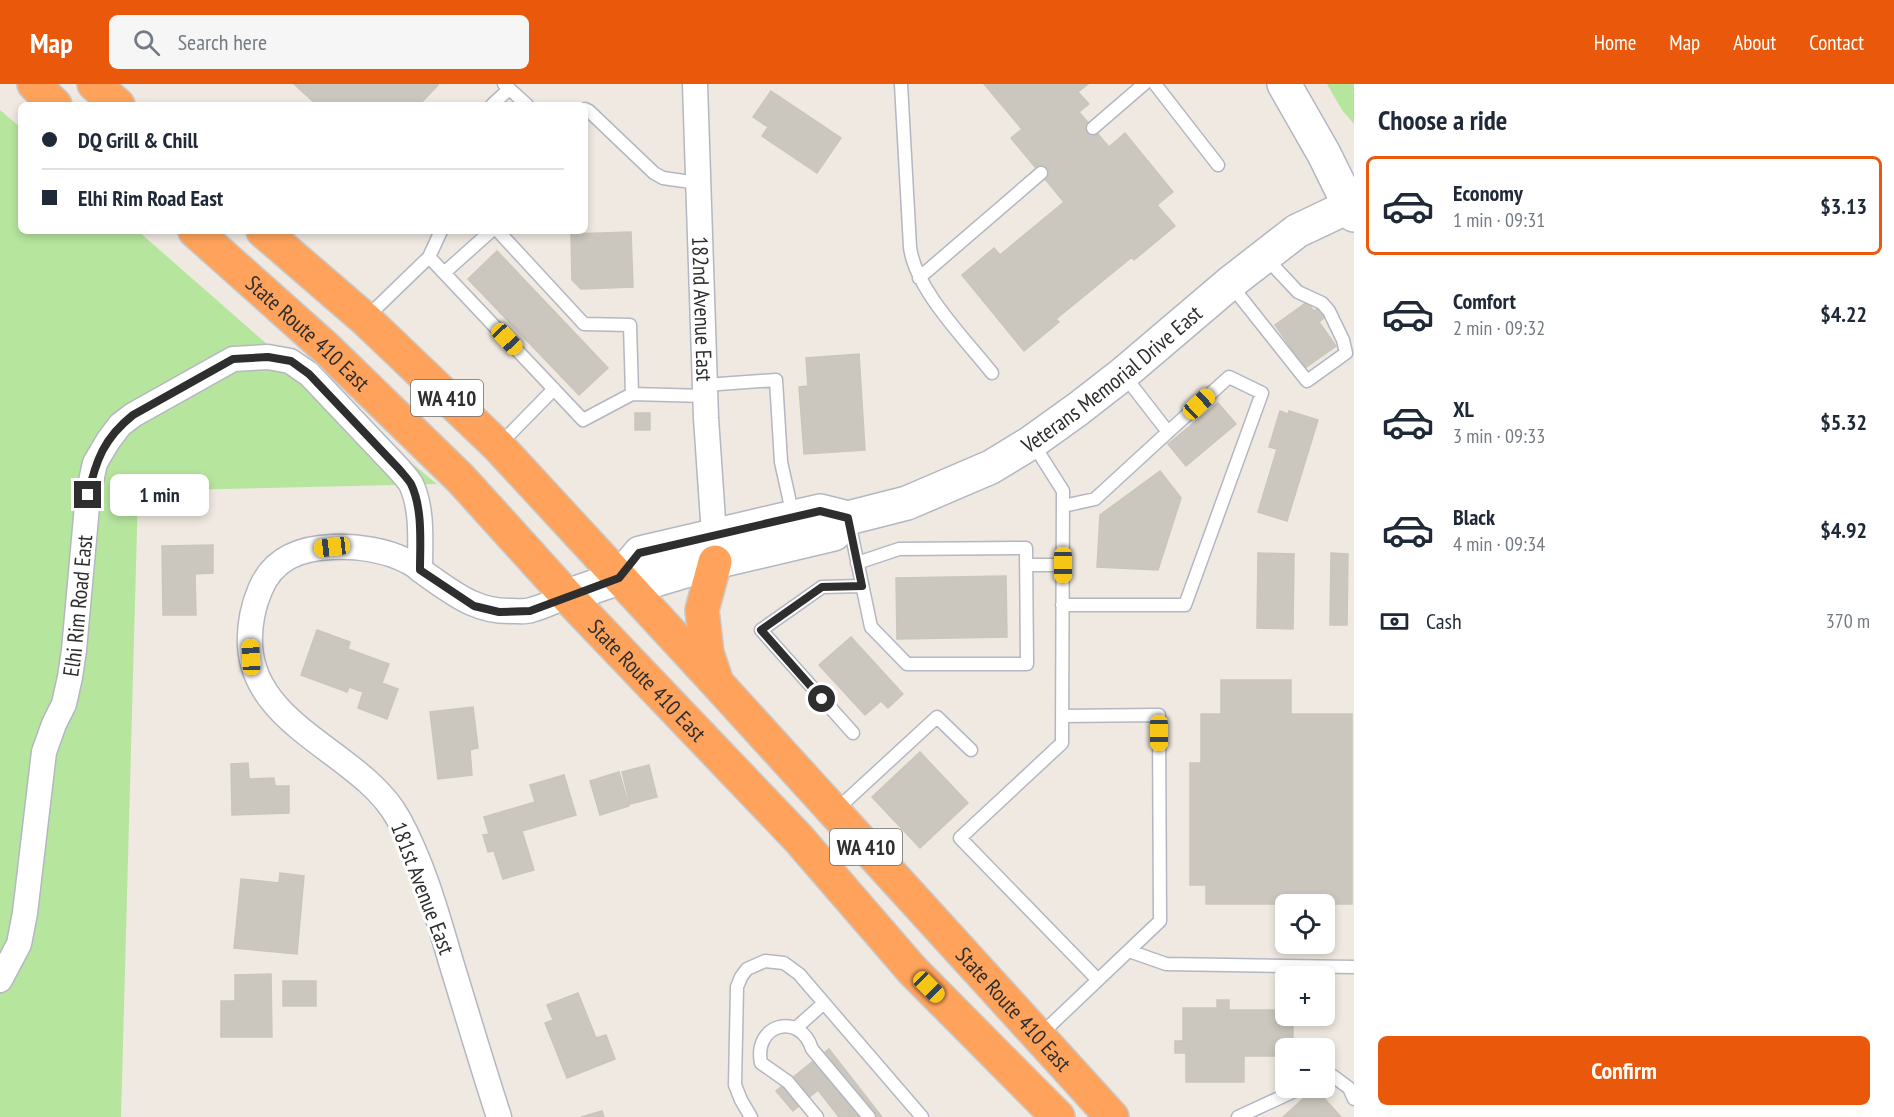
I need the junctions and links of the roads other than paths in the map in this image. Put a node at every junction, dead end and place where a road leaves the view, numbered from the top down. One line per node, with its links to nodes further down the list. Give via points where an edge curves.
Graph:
1 (34, 84): 9 (highway)
2 (94, 84): 10 (highway)
3 (695, 84): 17 (street, 182nd Avenue East)
4 (901, 84): 27 (lane, via 910,247)
5 (1144, 84): 14 (lane)
6 (1155, 84): 15 (lane)
7 (507, 86): 11 (lane); 12 (lane)
8 (1291, 86): 18 (street)
9 (52, 102)
10 (115, 102)
11 (494, 102)
12 (524, 102)
13 (588, 110): 17 (lane, via 654,173)
14 (1093, 128)
15 (1218, 165)
16 (1041, 173): 27 (lane)
17 (698, 183): 33 (street, 182nd Avenue East)
18 (1353, 208): 24 (street, Veterans Memorial Drive East, via 1297,231)
19 (198, 234): 48 (highway, State Route 410 East / WA 410, via 326,348 461,479)
20 (266, 234): 29 (highway, State Route 410 East / WA 410)
21 (440, 234): 25 (lane)
22 (488, 234): 26 (lane)
23 (501, 234): 34 (lane, via 584,324 630,325)
24 (1264, 256): 28 (street, Veterans Memorial Drive East); 28 (lane, via 1298,292 1322,303 1329,311 1346,353 1307,381)
25 (429, 257): 26 (lane); 29 (lane)
26 (444, 273): 32 (lane)
27 (919, 278): 30 (lane)
28 (1230, 283): 31 (street, Veterans Memorial Drive East)
29 (364, 319): 37 (highway, State Route 410 East / WA 410)
30 (992, 373)
31 (1123, 374): 35 (lane); 36 (street, Veterans Memorial Drive East)
32 (554, 389): 34 (lane, via 583,420); 37 (lane)
33 (705, 391): 34 (lane); 39 (lane, via 777,380 781,462); 41 (street, 182nd Avenue East)
34 (632, 394)
35 (1168, 432): 38 (lane, via 1095,500); 49 (lane, via 1229,376 1262,393 1185,605)
36 (1032, 442): 38 (lane, via 1063,491); 40 (street, Veterans Memorial Drive East, via 954,484 907,503)
37 (498, 446): 46 (highway, State Route 410 East / WA 410)
38 (1063, 506): 44 (lane)
39 (793, 517): 40 (street, Veterans Memorial Drive East, via 820,511); 41 (street, Veterans Memorial Drive East)
40 (848, 518): 41 (street, Veterans Memorial Drive East, via 834,534); 42 (lane)
41 (715, 549): 46 (street, via 652,581); 50 (highway, via 702,610 707,653)
42 (857, 563): 43 (lane, via 899,549 1026,548); 47 (lane)
43 (1026, 565): 44 (lane); 47 (lane, via 1027,664 907,664 871,627)
44 (1063, 565): 49 (lane)
45 (420, 570): 48 (street, 181st Avenue East, via 474,606 499,612 530,611); 57 (street, Elhi Rim Road East, via 420,532 411,484 309,374 291,361 268,357 233,359 120,425 95,463 88,495 70,677 64,704 44,752 19,944); 66 (street, 181st Avenue East, via 408,561 355,548 306,550 289,557 274,566 252,608 251,657 260,683 276,707 369,781 398,819 435,907)
46 (619, 578): 48 (street); 50 (highway, State Route 410 East / WA 410)
47 (862, 586): 52 (lane, via 822,587 761,630)
48 (567, 596): 65 (highway, State Route 410 East / WA 410, via 798,838 913,971)
49 (1062, 605): 51 (lane)
50 (716, 682): 54 (highway, State Route 410 East / WA 410)
51 (1062, 716): 55 (lane, via 1159,715 1160,921); 58 (lane, via 1062,743 960,838)
52 (853, 733)
53 (970, 750): 54 (lane, via 937,717)
54 (834, 812): 61 (highway, State Route 410 East / WA 410)
55 (1129, 951): 56 (lane, via 1166,964); 58 (lane)
56 (1354, 967)
57 (0, 980)
58 (1098, 980): 61 (lane)
59 (824, 1003): 60 (lane); 67 (lane, via 784,963 765,961 747,969 741,977 737,987 735,1085); 70 (lane)
60 (796, 1028): 68 (lane, via 787,1026 770,1032 760,1046 761,1063 788,1082); 69 (lane, via 810,1040 812,1048)
61 (1038, 1037): 71 (highway, State Route 410 East / WA 410)
62 (1335, 1078): 63 (lane)
63 (1352, 1091)
64 (1279, 1098): 72 (lane)
65 (1049, 1114)
66 (499, 1117)
67 (751, 1117)
68 (817, 1117)
69 (868, 1117)
70 (921, 1117)
71 (1112, 1117)
72 (1238, 1117)

